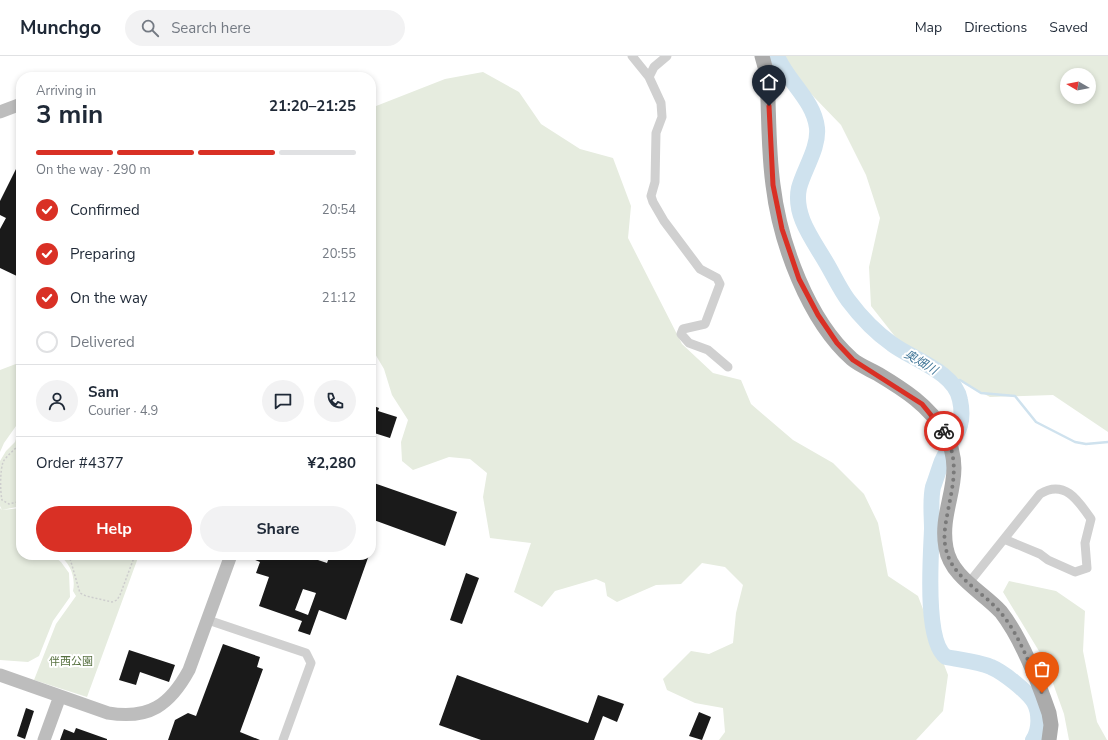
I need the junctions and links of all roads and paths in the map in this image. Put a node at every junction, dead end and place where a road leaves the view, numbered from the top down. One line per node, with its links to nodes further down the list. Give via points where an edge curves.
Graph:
1 (632, 56): 4 (street)
2 (667, 56): 4 (street, via 654,66)
3 (762, 56): 14 (main road, via 767,74 773,185 782,229 799,279 818,315 837,343 853,360 922,404 943,430 954,456 955,474 944,532 946,550 955,568)
4 (649, 77): 7 (street, via 661,103 662,117 656,134 655,182 651,196 653,202 700,269 717,278 720,284 706,324 683,329 681,334 689,343 708,350)
5 (16, 106): 6 (street)
6 (0, 112)
7 (728, 367)
8 (16, 448): 9 (path, via 4,461 0,471 0,494 2,500 9,504)
9 (16, 502)
10 (1004, 539): 10 (street, via 1040,494 1048,489 1067,490 1091,518 1085,543 1087,568 1075,572); 14 (street)
11 (70, 560): 12 (path, via 80,593 112,602 120,595)
12 (133, 560)
13 (229, 560): 15 (street)
14 (968, 584): 20 (main road, via 1000,612 1014,633 1050,713)
15 (208, 620): 17 (street, via 181,685 172,697 158,707 124,716); 19 (street, via 306,653 311,663)
16 (0, 675): 17 (street)
17 (60, 696): 18 (street)
18 (44, 740)
19 (283, 740)
20 (1049, 740)

